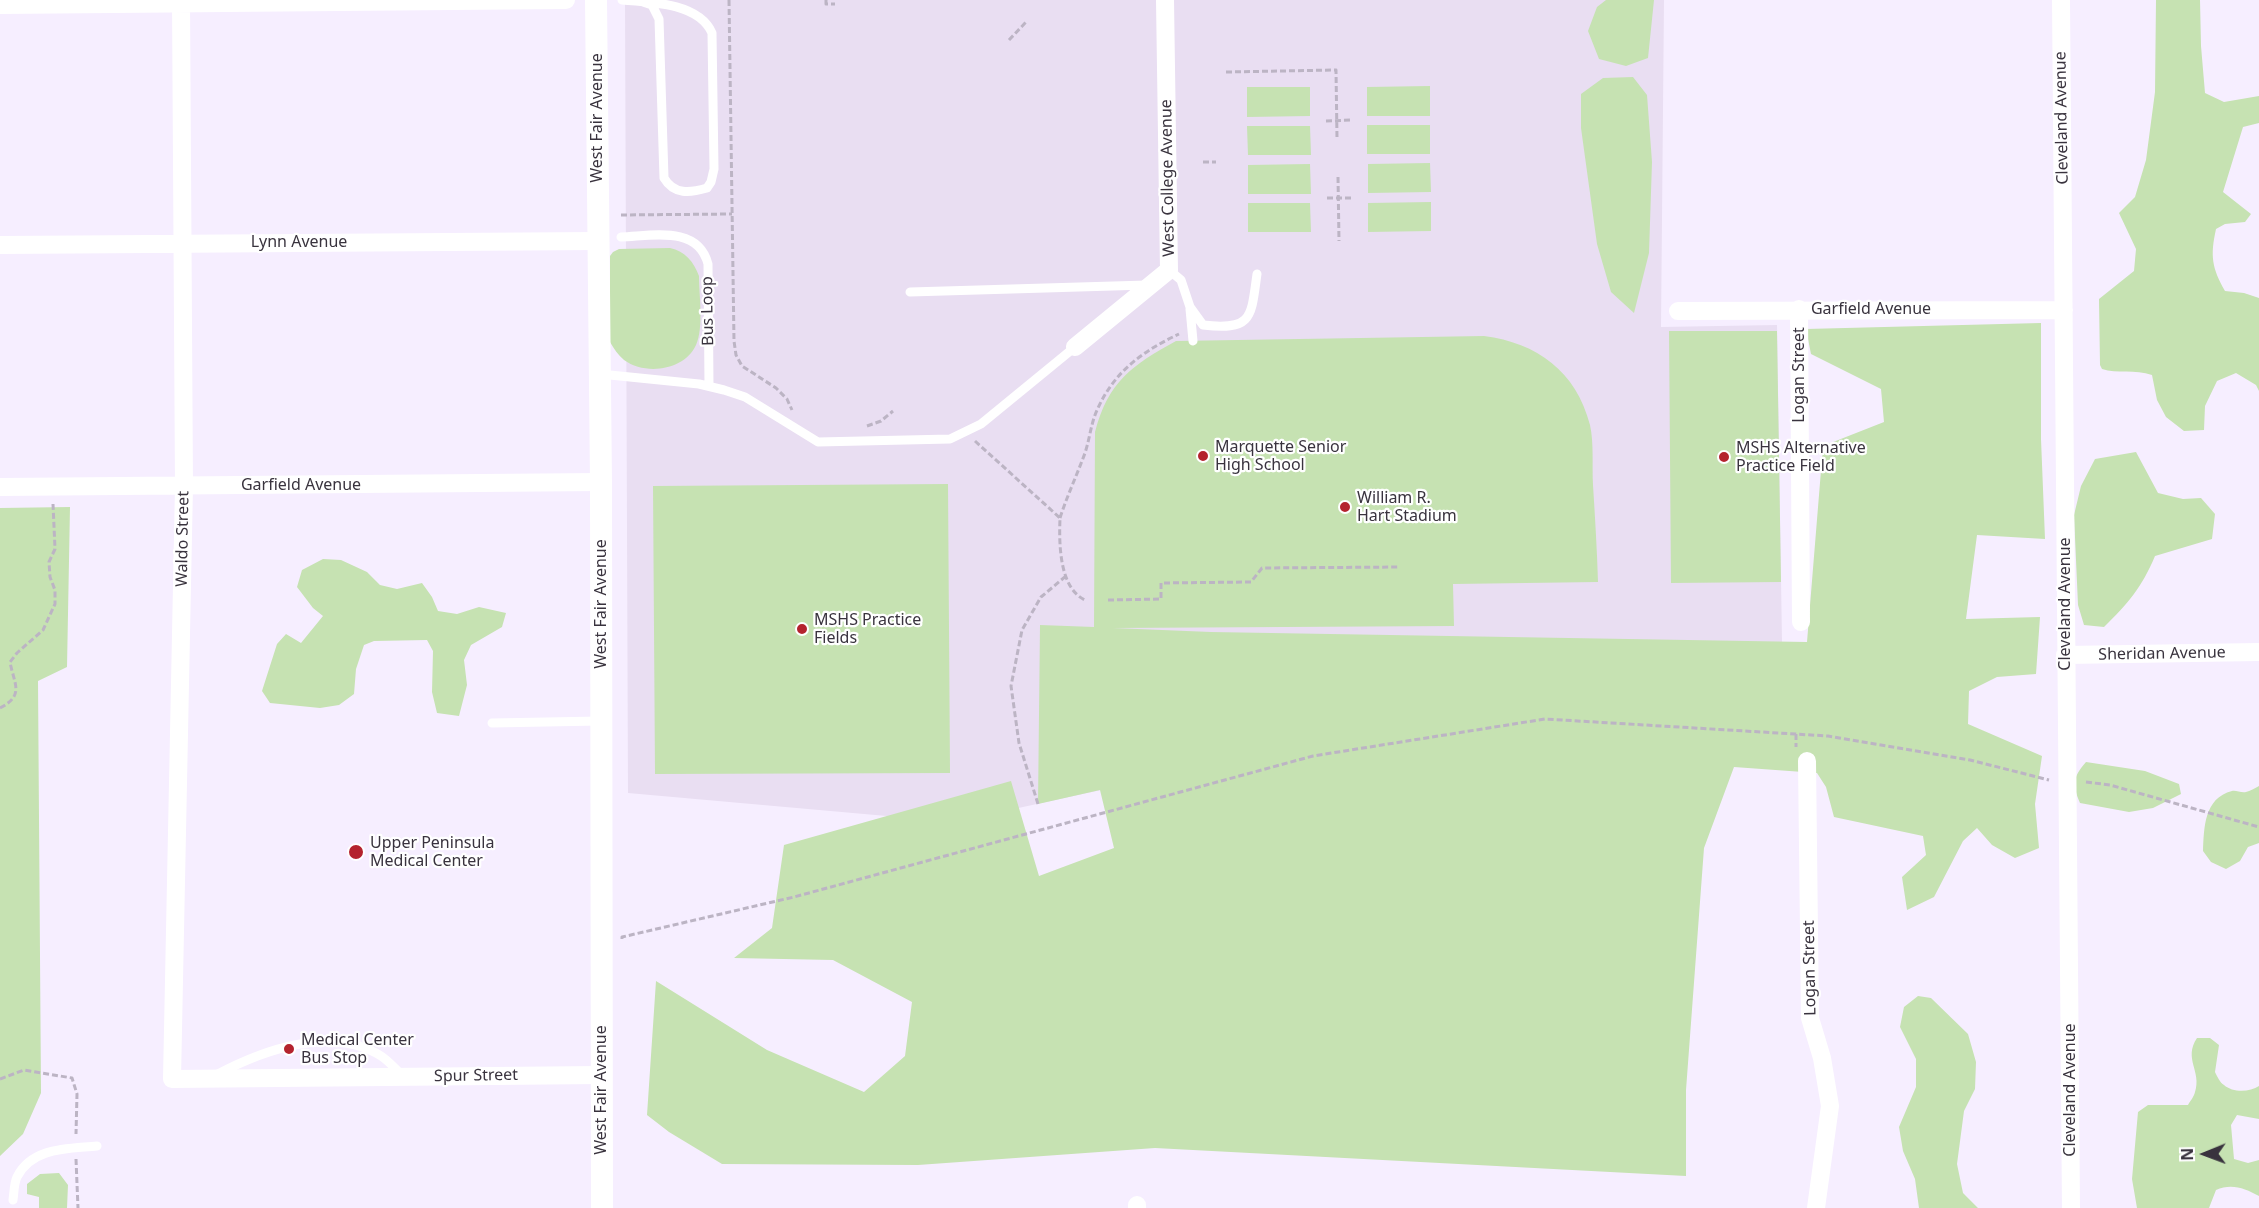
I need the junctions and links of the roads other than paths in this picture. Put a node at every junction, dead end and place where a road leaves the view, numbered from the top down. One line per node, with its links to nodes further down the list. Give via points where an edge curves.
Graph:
1 (566, 0): 7 (street)
2 (596, 0): 10 (street, West Fair Avenue)
3 (622, 0): 6 (lane)
4 (1165, 0): 13 (street, West College Avenue)
5 (2061, 0): 19 (street, Cleveland Avenue)
6 (641, 1): 6 (lane, via 652,5 659,19 664,178 676,190 707,188 714,169 712,33 708,24 682,9)
7 (181, 2): 8 (street); 11 (street, Waldo Street)
8 (0, 5)
9 (621, 237): 24 (lane, Bus Loop, via 678,236 695,242 705,255)
10 (598, 241): 11 (street, Lynn Avenue); 23 (street, West Fair Avenue)
11 (183, 243): 12 (street, Lynn Avenue); 26 (street, Waldo Street)
12 (0, 245)
13 (1169, 270): 15 (street, West College Avenue); 17 (lane, via 1181,280)
14 (1257, 274): 17 (lane, via 1251,312 1238,325 1203,325)
15 (1150, 285): 16 (lane); 22 (street, West College Avenue)
16 (910, 292)
17 (1190, 307): 21 (lane)
18 (1798, 309): 19 (street, Garfield Avenue); 20 (street, Garfield Avenue); 28 (street, Logan Street)
19 (2064, 310): 30 (street, Cleveland Avenue)
20 (1678, 311)
21 (1192, 341)
22 (1075, 347): 24 (lane, via 981,424 950,439 818,442 746,397)
23 (600, 374): 24 (lane); 25 (street, West Fair Avenue)
24 (709, 386)
25 (601, 482): 26 (street, Garfield Avenue); 31 (street, West Fair Avenue)
26 (184, 486): 27 (street, Garfield Avenue); 37 (street, Waldo Street)
27 (0, 487)
28 (1801, 622)
29 (2259, 652): 30 (street, Sheridan Avenue)
30 (2065, 655): 42 (street, Cleveland Avenue)
31 (601, 721): 32 (lane); 34 (street, West Fair Avenue)
32 (492, 723)
33 (1807, 761): 41 (street, Logan Street, via 1810,1018 1830,1106)
34 (601, 1075): 35 (street, Spur Street); 40 (street, West Fair Avenue)
35 (404, 1077): 36 (street, Spur Street); 36 (lane, via 382,1057 363,1047 301,1043 249,1058)
36 (211, 1078): 37 (street, Spur Street)
37 (172, 1079)
38 (97, 1146): 39 (lane, via 55,1150 31,1158 16,1178)
39 (13, 1200)
40 (602, 1208)
41 (1816, 1208)
42 (2071, 1208)

